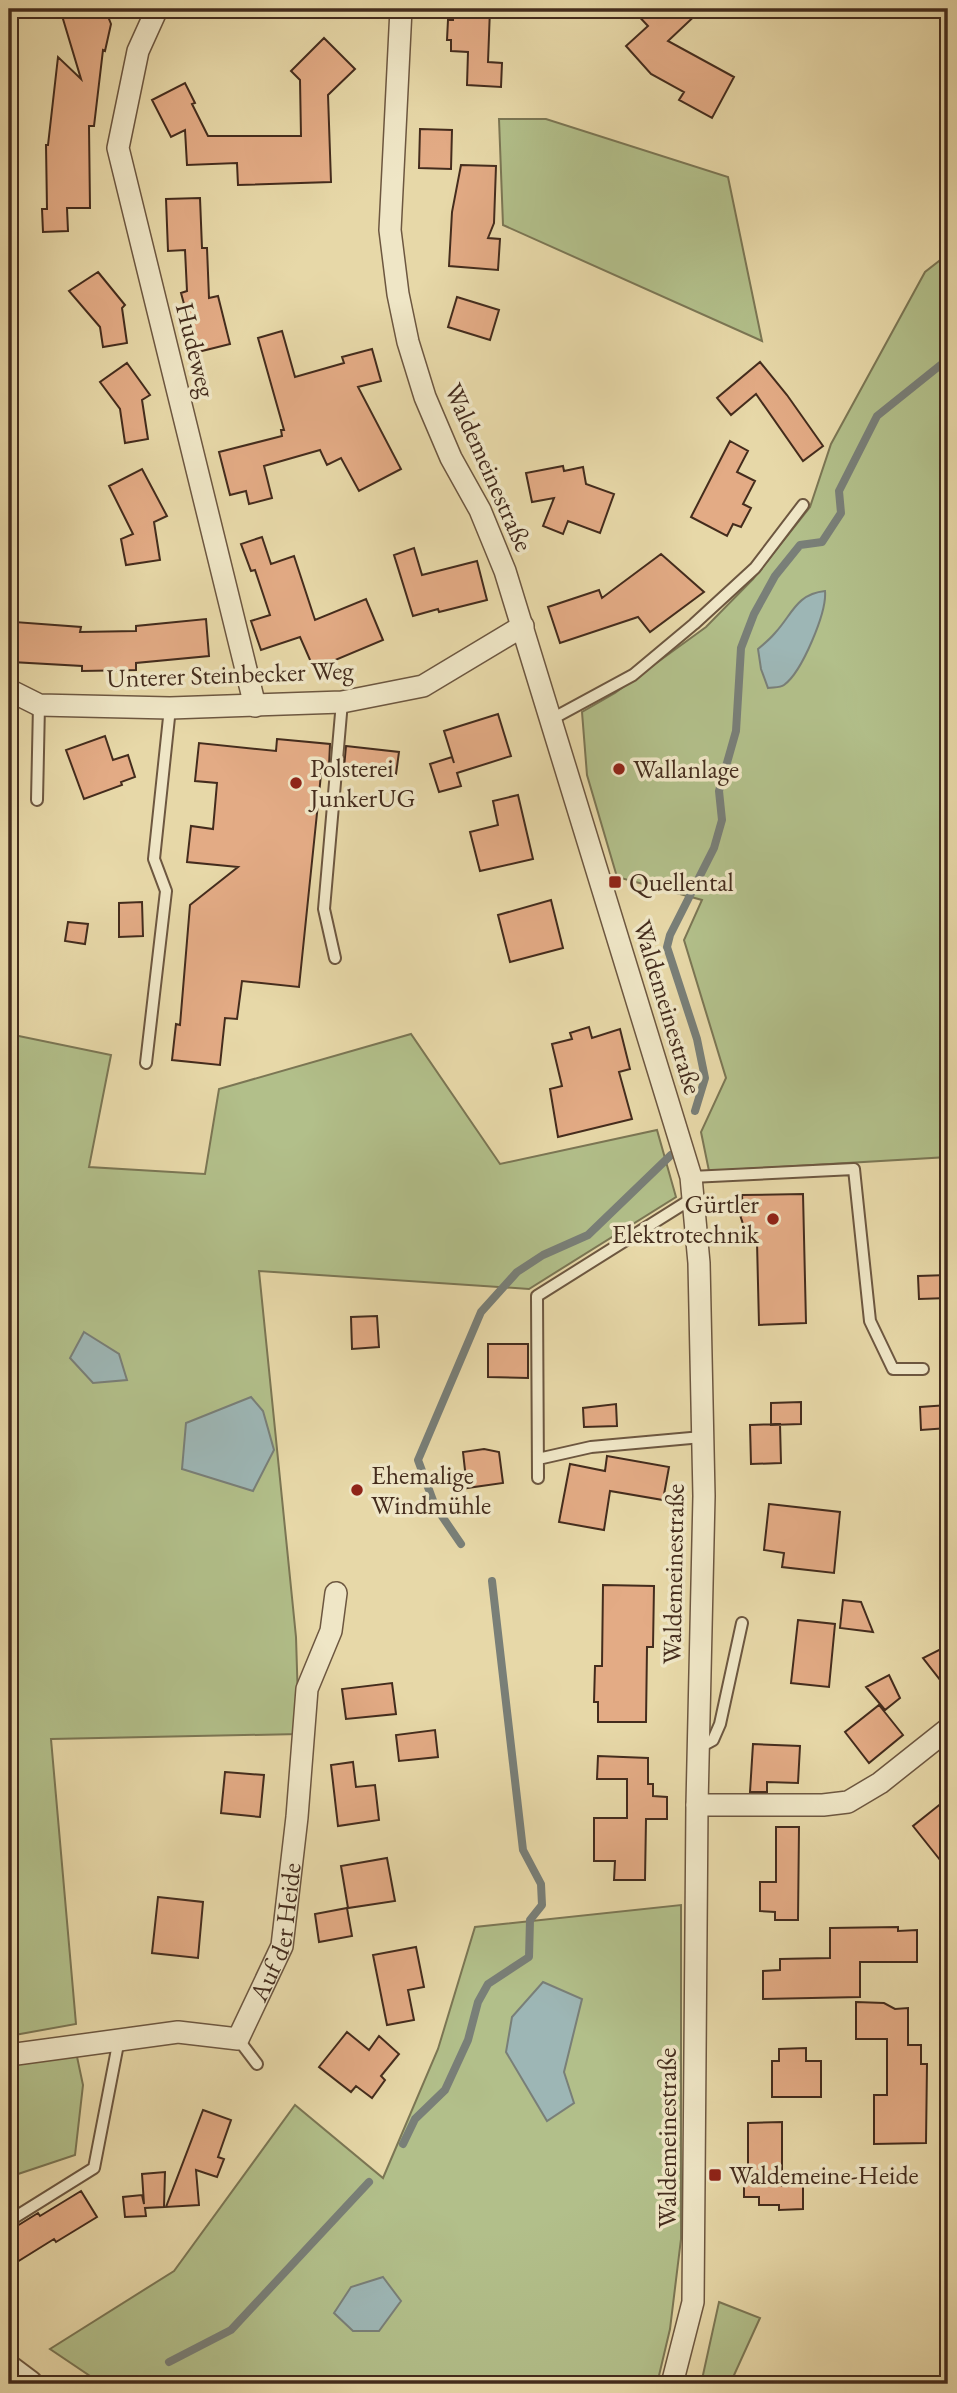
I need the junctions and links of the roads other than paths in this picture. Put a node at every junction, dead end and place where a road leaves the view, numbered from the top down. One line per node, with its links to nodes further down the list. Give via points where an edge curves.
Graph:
1 (157, 9): 8 (street, Hudeweg, via 138,51 118,148)
2 (401, 9): 4 (street, Waldemeinestraße, via 390,230 398,294 425,397 480,510)
3 (803, 505): 10 (lane, via 755,568 694,624 633,675)
4 (523, 626): 6 (street, Unterer Steinbecker Weg, via 423,686); 10 (street, Waldemeinestraße)
5 (9, 690): 7 (street, Unterer Steinbecker Weg)
6 (342, 702): 8 (street, Unterer Steinbecker Weg); 12 (lane, via 324,909)
7 (39, 705): 9 (street, Unterer Steinbecker Weg); 11 (lane)
8 (255, 706): 9 (street, Unterer Steinbecker Weg)
9 (170, 708): 13 (lane, via 154,859 166,891)
10 (550, 720): 14 (street, Waldemeinestraße)
11 (37, 800)
12 (335, 958)
13 (146, 1063)
14 (692, 1187): 15 (lane, via 854,1169 870,1321 893,1369); 16 (street, Waldemeinestraße, via 699,1263); 17 (lane, via 537,1296)
15 (923, 1369)
16 (702, 1437): 17 (lane, via 591,1447); 22 (street, Waldemeinestraße)
17 (538, 1459): 18 (lane)
18 (538, 1478)
19 (336, 1593): 25 (street, Auf der Heide, via 331,1631 307,1689 282,1945)
20 (742, 1623): 22 (lane, via 720,1724 713,1740)
21 (948, 1729): 23 (street, via 880,1783 848,1802)
22 (698, 1749): 23 (street, Waldemeinestraße)
23 (697, 1805): 31 (street, Waldemeinestraße, via 693,2302)
24 (119, 2038): 25 (street, via 178,2032); 26 (street); 28 (lane, via 94,2168)
25 (238, 2039): 27 (lane)
26 (9, 2054)
27 (257, 2064)
28 (9, 2221)
29 (9, 2369): 30 (street)
30 (29, 2384)
31 (673, 2384)

